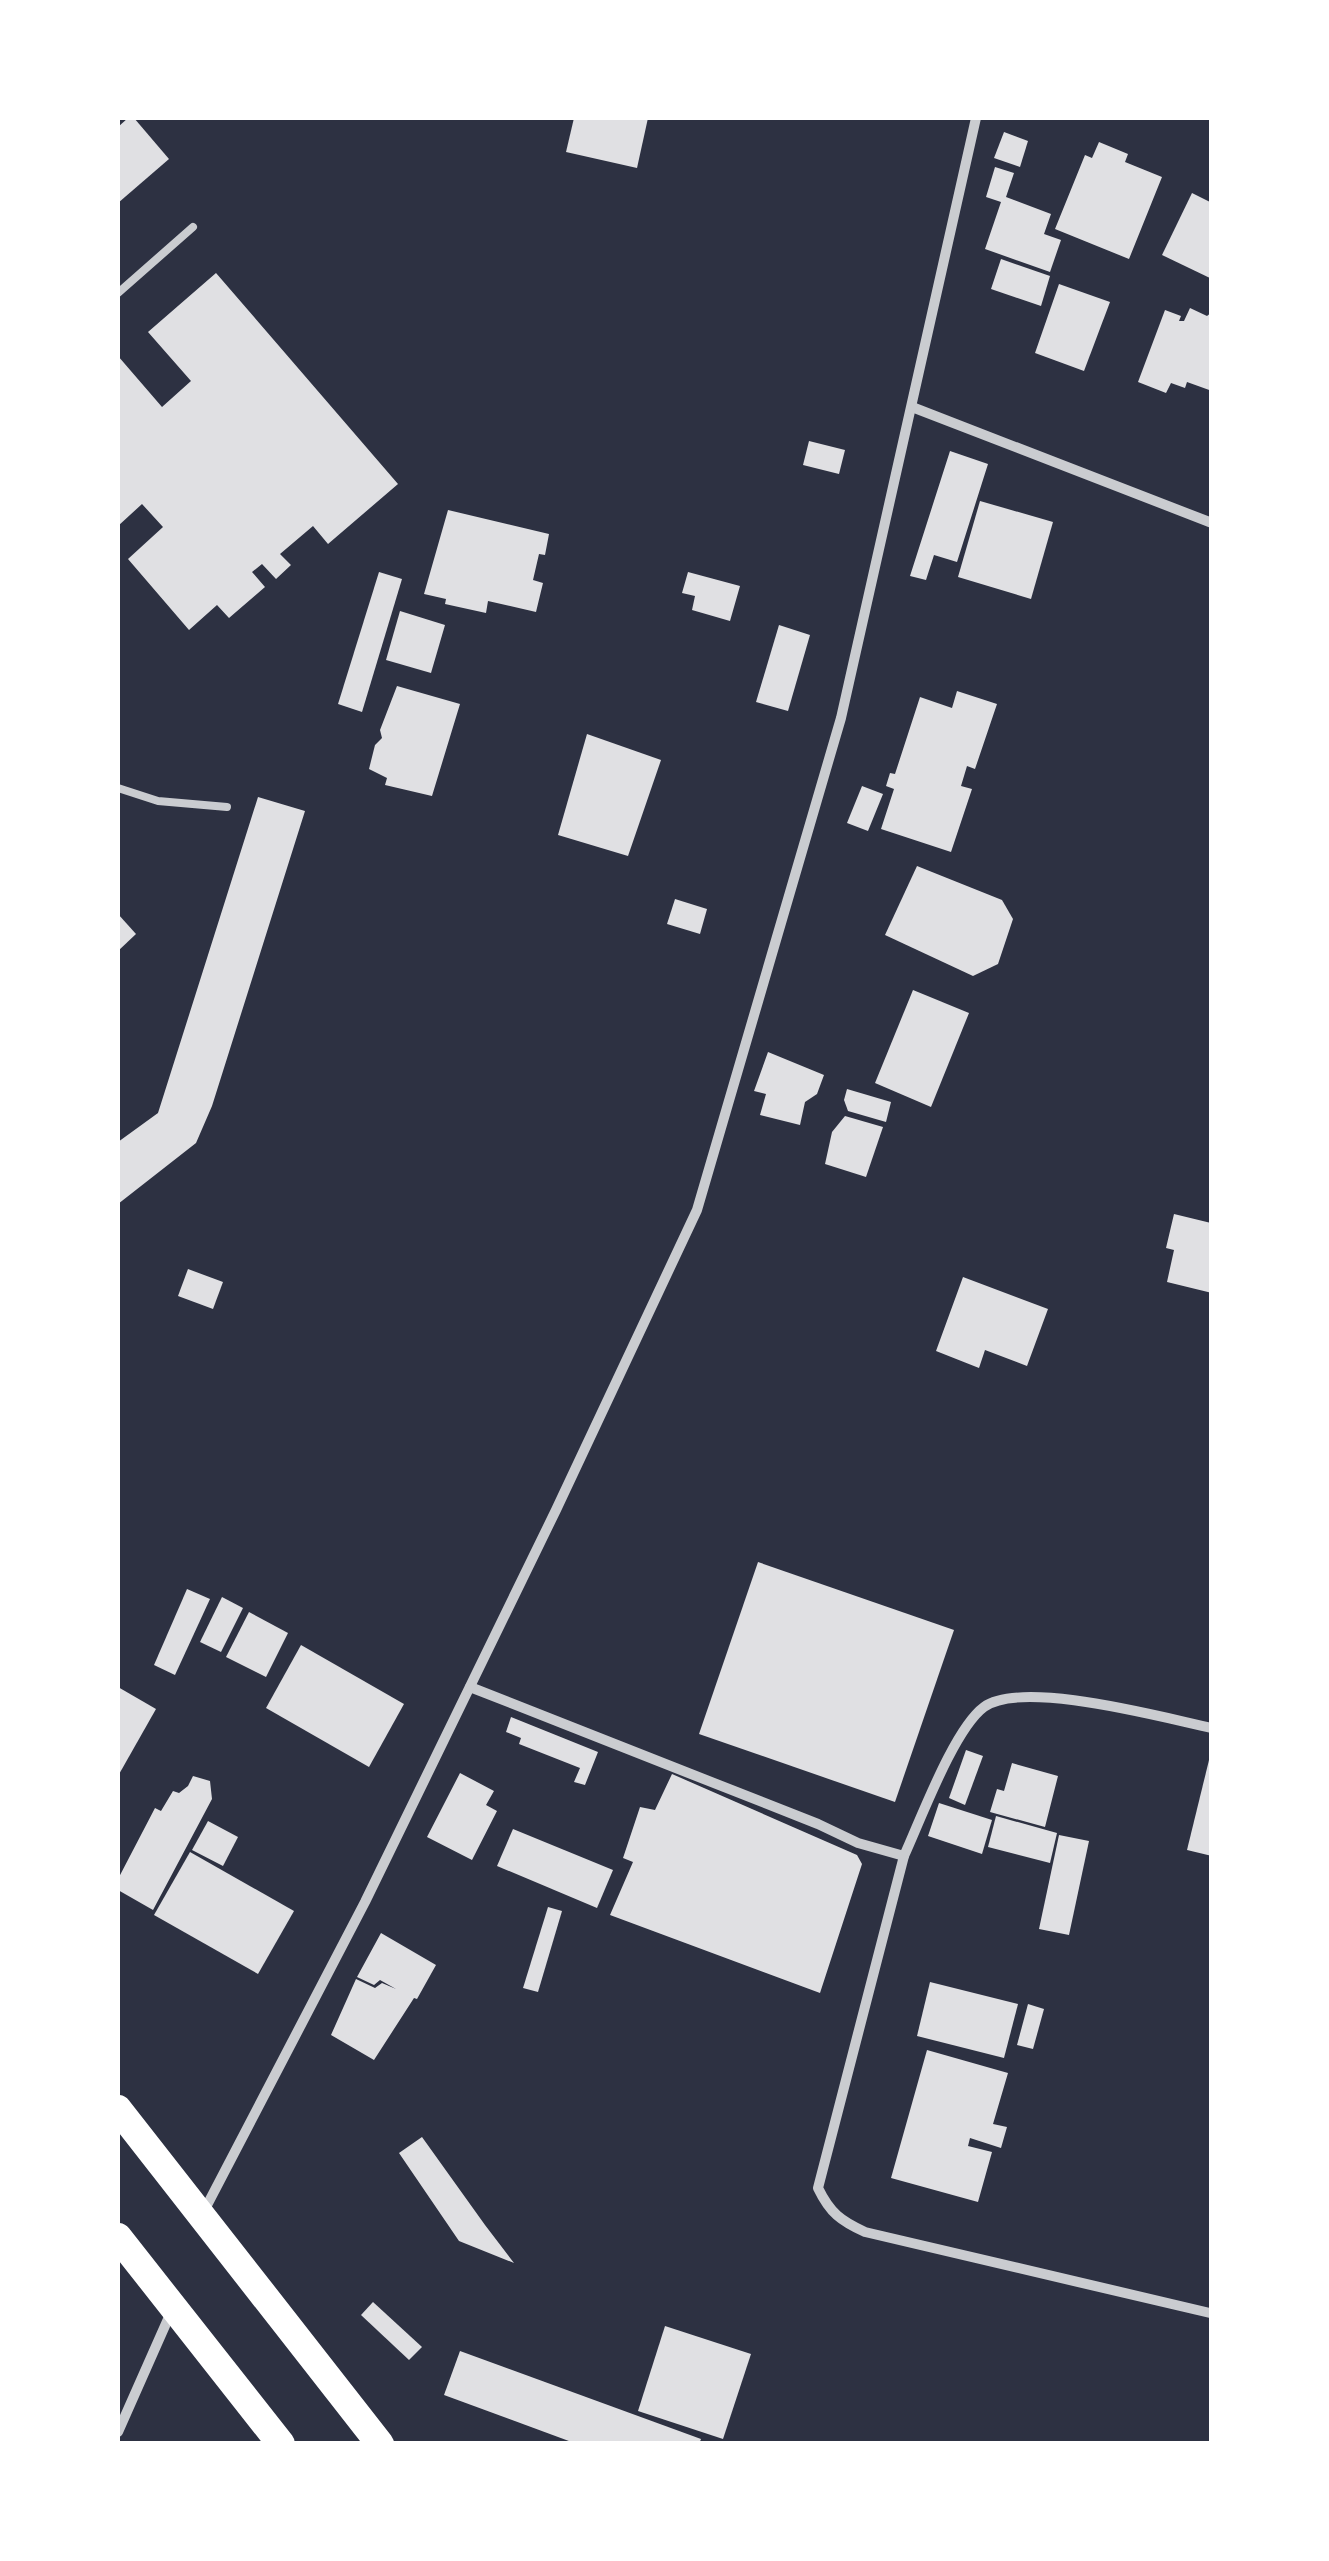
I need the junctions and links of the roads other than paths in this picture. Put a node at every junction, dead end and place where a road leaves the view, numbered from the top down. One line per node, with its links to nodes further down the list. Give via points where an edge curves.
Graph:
1 (976, 118): 4 (street)
2 (193, 227): 3 (lane)
3 (118, 293)
4 (912, 407): 5 (street); 8 (street, via 841,718 697,1210)
5 (1212, 523)
6 (118, 788): 7 (lane, via 158,801)
7 (227, 807)
8 (470, 1687): 10 (street); 12 (street)
9 (1212, 1728): 10 (street, via 1038,1695 1001,1698 965,1728)
10 (904, 1856): 15 (street, via 818,2188 826,2206 865,2232)
11 (118, 2109): 12 (highway)
12 (202, 2216): 18 (highway)
13 (118, 2237): 14 (highway)
14 (173, 2309): 16 (street); 17 (highway)
15 (1210, 2314)
16 (118, 2432)
17 (281, 2444)
18 (380, 2444)

